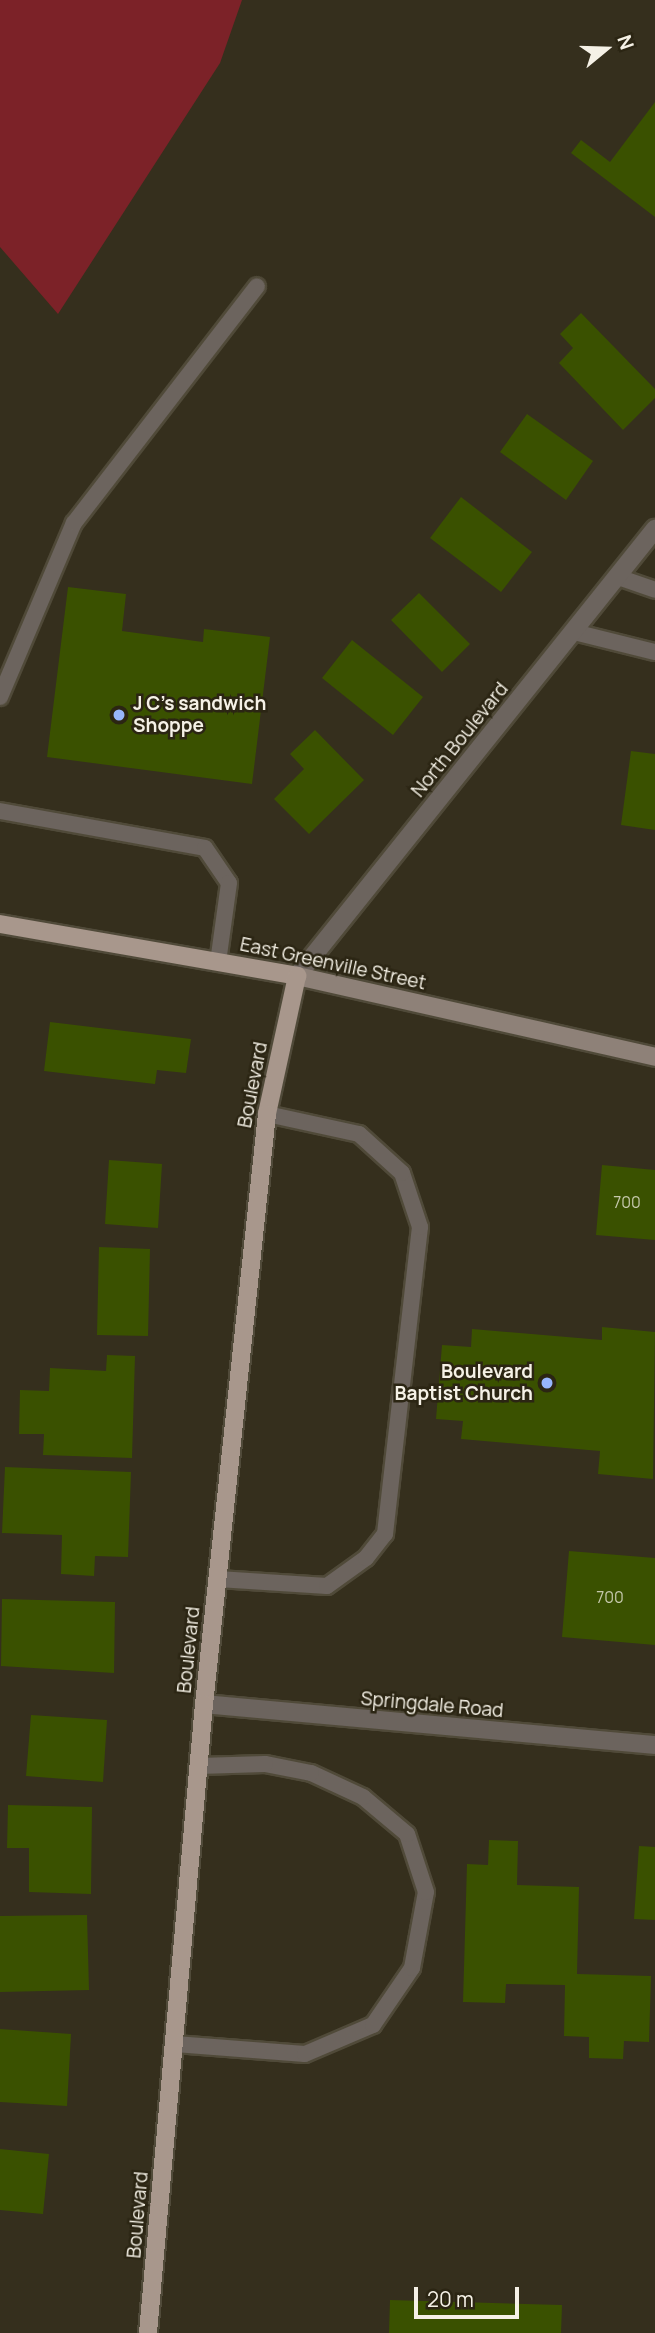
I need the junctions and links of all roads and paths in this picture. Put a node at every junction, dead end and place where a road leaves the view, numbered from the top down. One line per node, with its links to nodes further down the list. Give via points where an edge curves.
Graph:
1 (257, 286): 7 (lane, via 74,523)
2 (655, 529): 3 (street, North Boulevard)
3 (618, 577): 4 (lane); 5 (street, North Boulevard)
4 (655, 590)
5 (574, 632): 6 (lane); 11 (street, North Boulevard)
6 (655, 652)
7 (0, 697)
8 (0, 811): 10 (lane, via 205,848 229,883)
9 (0, 925): 10 (main road, East Greenville Street)
10 (218, 962): 11 (main road, East Greenville Street)
11 (298, 976): 12 (main road, East Greenville Street); 13 (main road, Boulevard)
12 (655, 1057)
13 (267, 1114): 14 (main road, Boulevard); 14 (lane, via 359,1134 402,1173 420,1227 385,1534 366,1558 327,1586)
14 (218, 1579): 15 (main road, Boulevard)
15 (204, 1704): 16 (street, Springdale Road); 17 (main road, Boulevard)
16 (655, 1745)
17 (199, 1766): 18 (main road, Boulevard); 18 (lane, via 265,1764 312,1773 363,1797 407,1834 426,1892 412,1968 373,2025 305,2054)
18 (174, 2044): 19 (main road, Boulevard)
19 (148, 2333)

